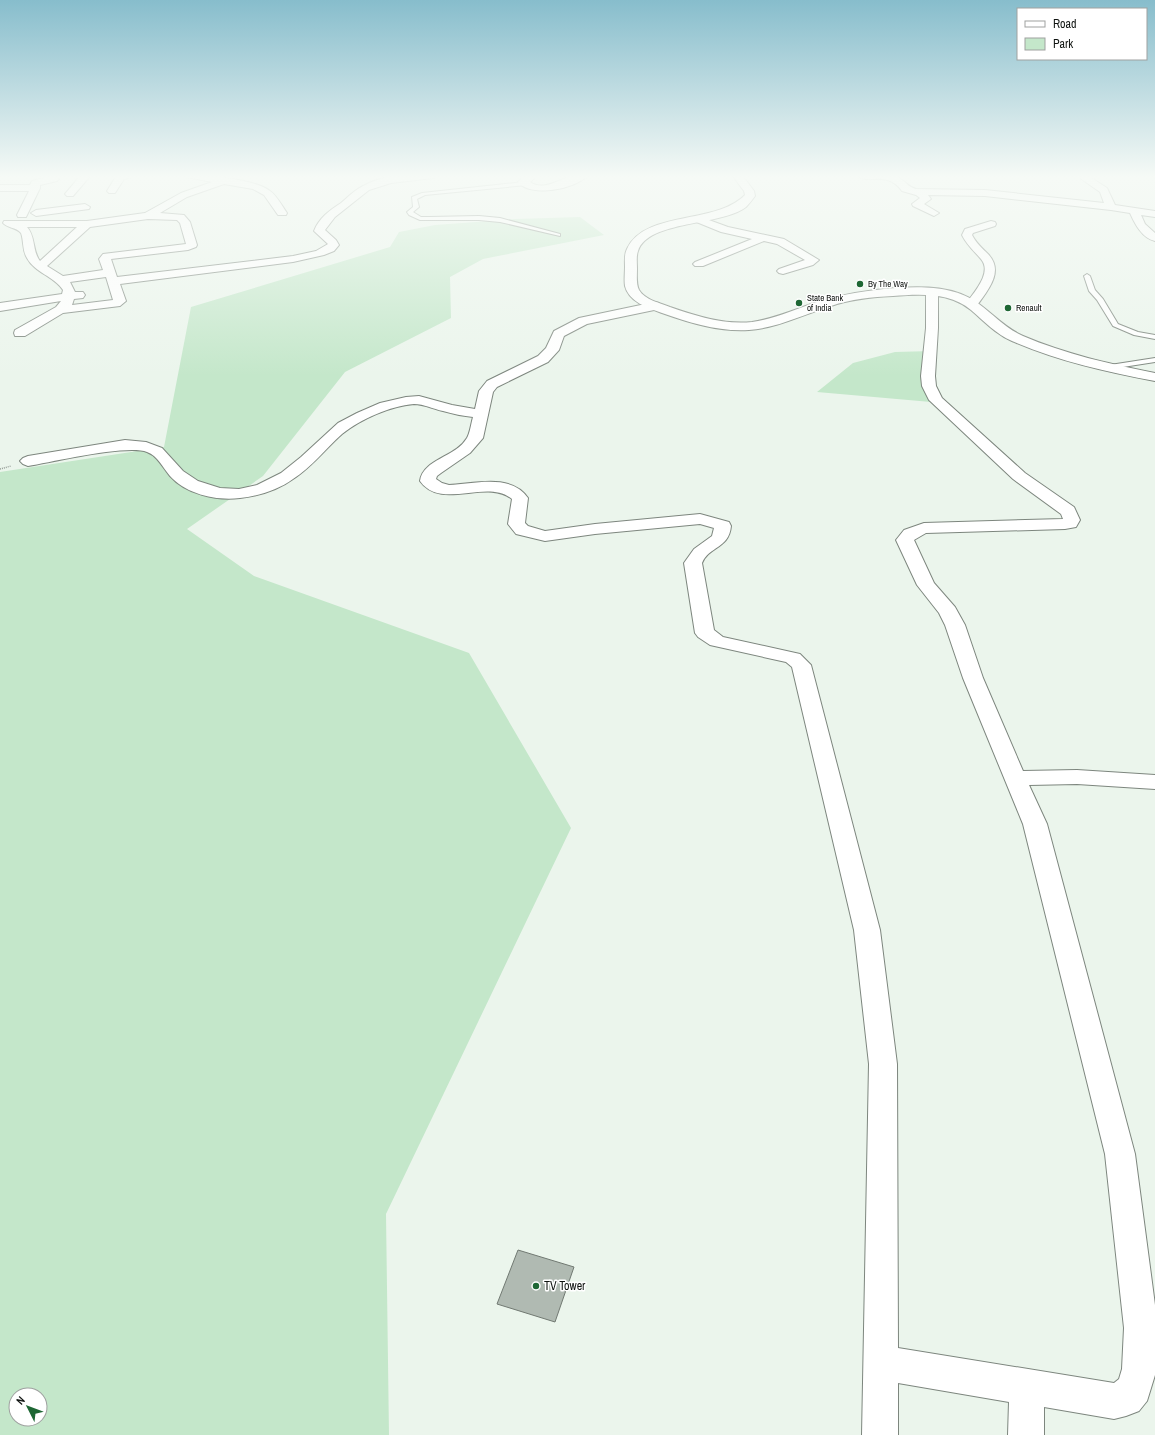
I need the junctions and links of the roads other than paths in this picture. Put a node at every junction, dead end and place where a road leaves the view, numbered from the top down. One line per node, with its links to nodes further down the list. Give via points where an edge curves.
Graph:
1 (29, 242): 10 (street, via 32,257)
2 (67, 242): 10 (street)
3 (191, 242): 15 (street, via 192,245 180,249 107,256 105,259)
4 (332, 242): 15 (street, via 334,245 331,249 293,259)
5 (636, 242): 20 (highway, via 630,254 632,288 636,295)
6 (754, 242): 9 (street)
7 (782, 242): 11 (street, via 813,260)
8 (970, 242): 19 (street, via 991,266 987,282)
9 (699, 264)
10 (40, 266): 13 (street)
11 (783, 271)
12 (1087, 276): 24 (lane, via 1092,291 1115,325 1136,334)
13 (61, 280): 15 (street); 18 (street, via 69,290)
14 (189, 282): 15 (street)
15 (112, 284): 22 (street, via 120,301)
16 (932, 293): 19 (highway, via 956,297); 20 (highway, via 894,292 847,298 751,326 713,324); 30 (street, via 928,376 929,386 936,400 1019,476 1068,511 1072,520 1065,524 924,528 912,532 905,540 926,585 948,611 955,625 973,678)
17 (92, 294): 18 (street)
18 (68, 296): 21 (street); 22 (street, via 67,303)
19 (972, 304): 26 (highway, via 990,322 1017,338 1070,357)
20 (655, 306): 28 (street, via 573,325 559,334 552,350 543,359 492,384 486,390)
21 (0, 307)
22 (60, 310): 23 (street)
23 (20, 333)
24 (1155, 337)
25 (1155, 360): 26 (lane)
26 (1110, 367): 27 (highway)
27 (1155, 377)
28 (480, 414): 29 (street, via 413,400 376,410 337,431 289,477 248,492 210,492 191,485 177,474 157,451 139,446 125,445); 32 (street, via 475,438 459,456 429,474 428,481 432,485 441,488 500,486 510,490 520,498 516,524 522,530 545,536 700,519 722,525 724,531 721,538 699,552 693,563 705,633 717,641 790,656 797,659 801,665 867,930 883,1064)
29 (28, 461)
30 (1015, 778): 31 (street, via 1077,777); 33 (street, via 1035,824 1120,1154 1141,1328 1139,1369 1134,1388 1126,1398 1114,1401)
31 (1155, 782)
32 (880, 1363): 33 (street); 34 (street)
33 (1027, 1387): 35 (street)
34 (880, 1435)
35 (1026, 1435)

